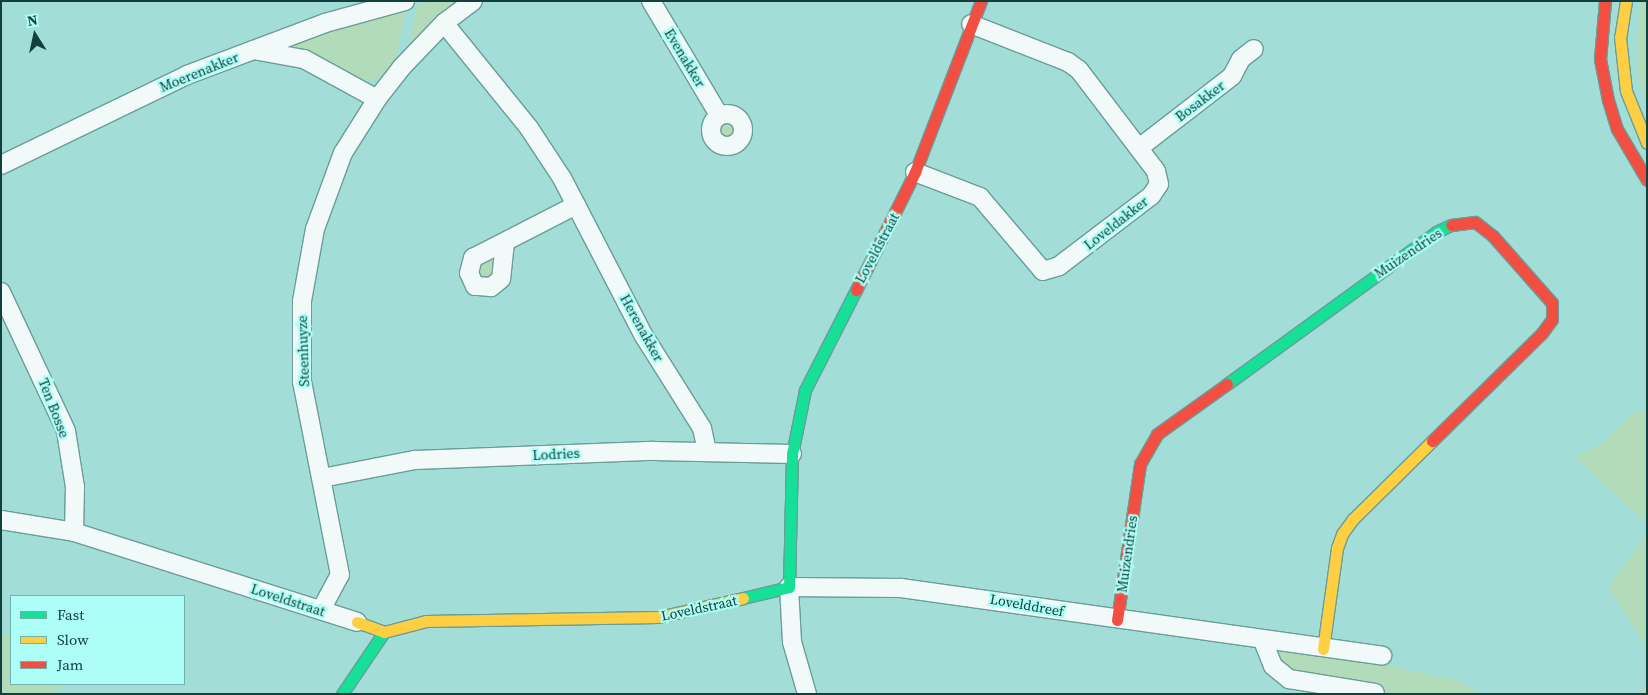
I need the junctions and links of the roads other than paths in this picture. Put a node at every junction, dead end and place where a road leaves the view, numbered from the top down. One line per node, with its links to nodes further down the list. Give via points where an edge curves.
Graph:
1 (405, 1): 10 (street, Moerenakker, via 325,23)
2 (472, 1): 7 (street, Steenhuyze)
3 (652, 1): 12 (street, Evenakker)
4 (981, 1): 8 (main road, Loveldstraat)
5 (1605, 1): 17 (main road, via 1600,59 1608,100 1617,129)
6 (1626, 1): 13 (main road, via 1620,38 1626,91)
7 (444, 23): 11 (street, Steenhuyze, via 400,68); 18 (street, Herenakker, via 529,128)
8 (971, 24): 14 (street, Loveldakker, via 1068,62 1079,70); 16 (main road, Loveldstraat)
9 (1254, 49): 14 (street, Bosakker, via 1241,60 1232,76)
10 (252, 50): 11 (street, via 304,59); 15 (street, Moerenakker, via 136,98)
11 (377, 99): 23 (street, Steenhuyze, via 343,153 334,174 315,229 306,272 301,331 302,382)
12 (719, 115)
13 (1647, 142)
14 (1139, 148): 16 (street, Loveldakker, via 1156,171 1159,184 1150,196 1060,266 1043,271 980,197)
15 (1, 165)
16 (915, 172): 22 (main road, Loveldstraat, via 805,390)
17 (1647, 180)
18 (576, 205): 19 (street); 21 (street, Herenakker, via 644,336 702,428)
19 (505, 242)
20 (1, 292): 25 (street, Ten Bosse, via 66,430 75,487)
21 (707, 451): 22 (street, Lodries); 23 (street, Lodries, via 415,460)
22 (792, 454): 26 (main road, Loveldstraat)
23 (322, 478): 27 (street, Steenhuyze, via 340,575)
24 (1, 520): 25 (street, Loveldstraat)
25 (74, 532): 27 (street, Loveldstraat)
26 (789, 587): 28 (street, Lovelddreef, via 901,588); 30 (main road, Loveldstraat, via 658,617 426,621); 36 (street, via 792,642)
27 (321, 610): 29 (street, Loveldstraat)
28 (1117, 620): 31 (street, Lovelddreef); 32 (main road, Muizendries, via 1140,464 1157,434 1436,232 1457,222 1476,222 1493,236 1552,303 1552,319 1542,333 1353,519 1342,534 1337,548)
29 (357, 622): 30 (main road, Loveldstraat)
30 (384, 632): 35 (main road)
31 (1263, 641): 32 (street, Lovelddreef); 34 (street, via 1273,666 1289,679)
32 (1323, 650): 33 (street, Lovelddreef)
33 (1382, 656)
34 (1374, 693)
35 (342, 694)
36 (807, 694)

